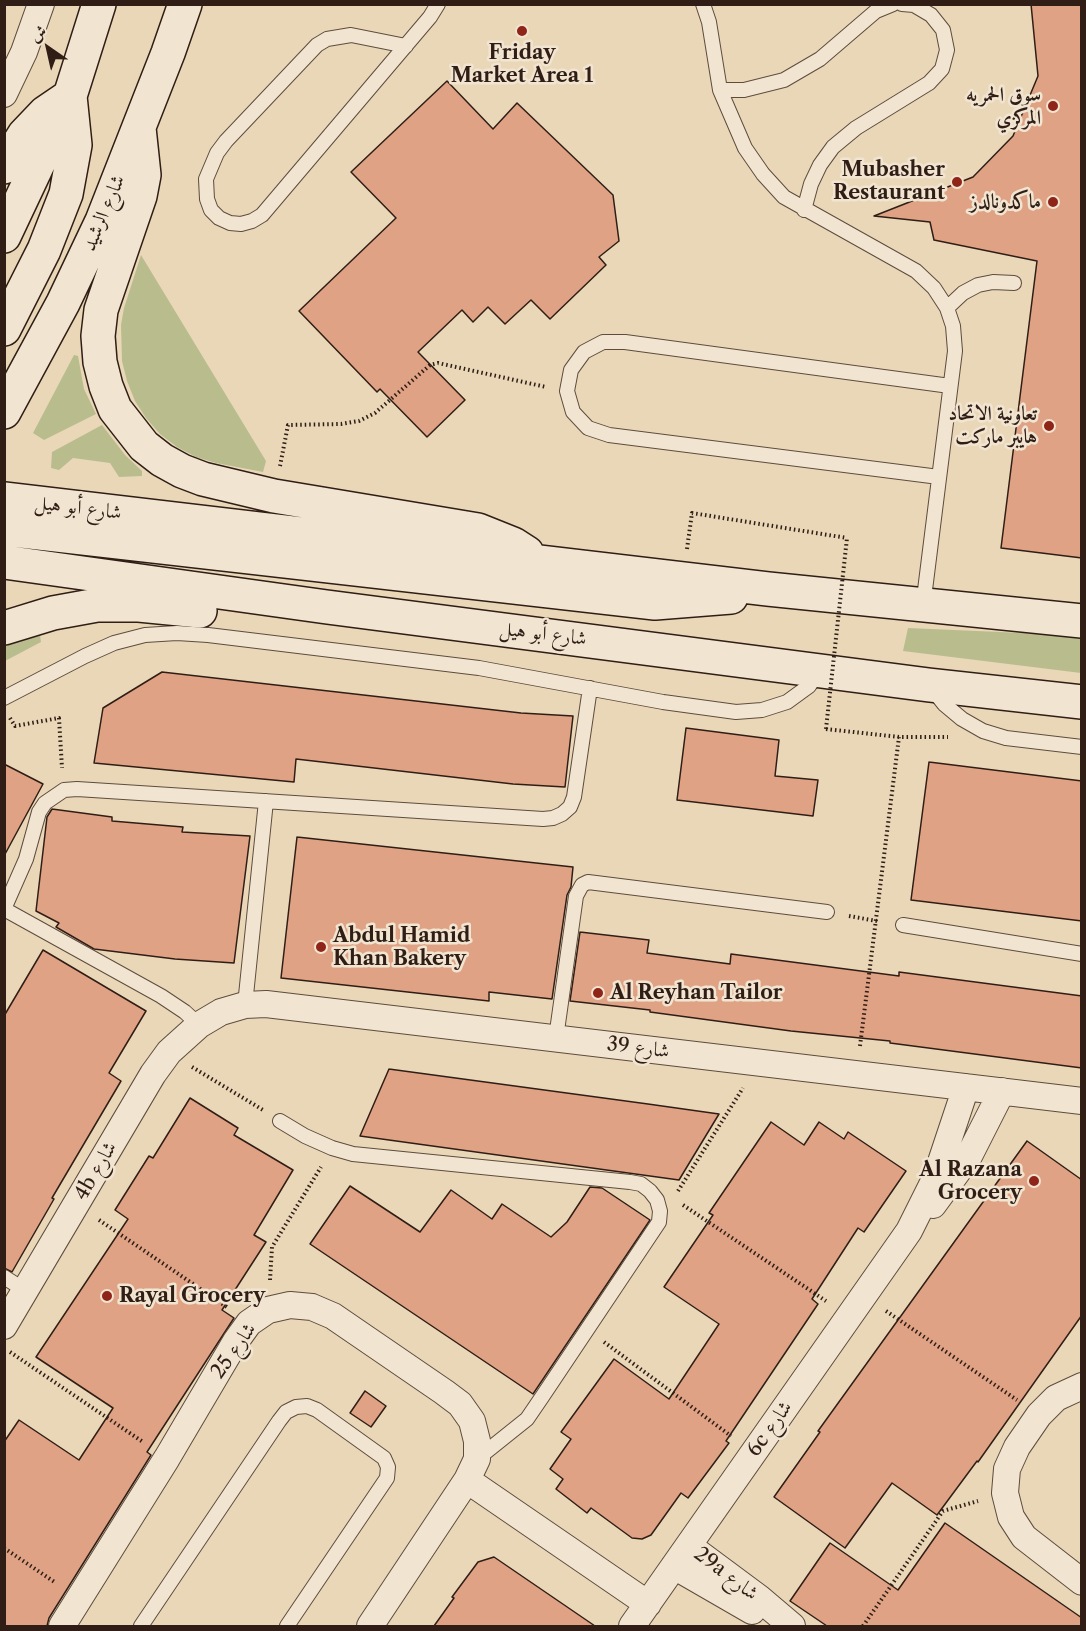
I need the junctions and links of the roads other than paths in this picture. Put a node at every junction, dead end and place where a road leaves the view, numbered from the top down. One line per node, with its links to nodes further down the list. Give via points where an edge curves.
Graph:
1 (41, 4): 10 (street)
2 (99, 4): 11 (main road)
3 (185, 4): 12 (main road, شارع الرشيد)
4 (438, 4): 8 (lane)
5 (703, 4): 9 (lane)
6 (893, 4): 9 (lane, via 876,11 820,59 784,80 744,90)
7 (902, 4): 14 (lane, via 914,5 931,15 943,30 947,50 942,69 929,83 856,128 833,147 811,184)
8 (406, 46): 8 (lane, via 262,215 241,224 230,223 211,210 206,179 217,153 317,45 351,35)
9 (720, 90): 14 (lane, via 745,147 763,174 784,197)
10 (4, 94)
11 (70, 96): 13 (main road, via 45,113 24,135); 15 (main road); 18 (main road, via 75,145 66,194 45,250)
12 (139, 128): 20 (main road, شارع الرشيد, via 102,221); 25 (main road, via 144,175 101,310 98,336 100,362 115,409 144,446 162,460 203,479 478,530 513,544)
13 (4, 167)
14 (804, 210): 17 (lane, via 916,271)
15 (4, 236)
16 (1014, 283): 17 (lane, via 978,285)
17 (947, 308): 19 (lane, via 955,351)
18 (4, 328)
19 (950, 386): 21 (lane); 21 (lane, via 603,342 584,352 571,370 567,391 573,412 588,428 609,435)
20 (4, 412)
21 (939, 477): 27 (lane)
22 (4, 499): 25 (main road, شارع أبو هيل)
23 (4, 529): 26 (main road, via 655,603 731,597)
24 (4, 562): 28 (main road, شارع أبو هيل)
25 (544, 564): 26 (main road, شارع أبو هيل)
26 (768, 589): 27 (main road, شارع أبو هيل)
27 (923, 606): 29 (main road, شارع أبو هيل)
28 (327, 607): 30 (main road, via 286,620 139,605 97,605); 31 (main road, شارع أبو هيل)
29 (1082, 621)
30 (4, 628)
31 (820, 669): 32 (main road, شارع أبو هيل); 33 (lane, via 808,686 787,702 762,710 736,712)
32 (929, 685): 35 (main road, شارع أبو هيل); 36 (lane, via 944,704 983,731 1006,738)
33 (590, 688): 34 (lane, via 479,668 177,633 145,635 114,643); 37 (lane, via 574,797 570,807 553,818)
34 (4, 698)
35 (1082, 702)
36 (1082, 747)
37 (266, 801): 38 (lane, via 64,789 39,812 26,859); 42 (lane)
38 (4, 909): 43 (lane, via 161,996)
39 (827, 912): 44 (lane, via 588,882 576,896)
40 (903, 925): 41 (lane)
41 (1082, 954)
42 (245, 1005): 43 (street, شارع 39, via 221,1012); 44 (street, شارع 39, via 267,1004)
43 (199, 1025): 51 (street, 4b شارع, via 169,1052 153,1074)
44 (556, 1038): 45 (street, شارع 39)
45 (966, 1087): 46 (street, شارع 39); 49 (street, 6c شارع, via 936,1177)
46 (1002, 1091): 47 (street, شارع 39); 49 (street, 6c شارع, via 960,1169)
47 (1082, 1101)
48 (280, 1121): 54 (lane, via 332,1148 375,1158 630,1182 641,1184 657,1200 658,1222 527,1419)
49 (909, 1232): 55 (street, 6c شارع)
50 (4, 1278): 51 (lane)
51 (26, 1291): 52 (street, 4b شارع)
52 (4, 1326)
53 (1082, 1386): 56 (street, via 1056,1398 1039,1415 1007,1469 1005,1493 1011,1517 1024,1537)
54 (472, 1470): 57 (street); 58 (street, شارع 25, via 477,1441 472,1421 460,1404 333,1316 312,1306 290,1305 259,1317 236,1341); 61 (street)
55 (681, 1556): 57 (street, 6c شارع); 63 (street, 29a شارع); 64 (street, 29a شارع, via 759,1598)
56 (1082, 1582)
57 (648, 1604): 62 (street, 6c شارع)
58 (62, 1626)
59 (141, 1626): 60 (lane, via 279,1421 286,1412 307,1406 384,1458 387,1478)
60 (287, 1626)
61 (370, 1626)
62 (632, 1626)
63 (778, 1626)
64 (792, 1626)

